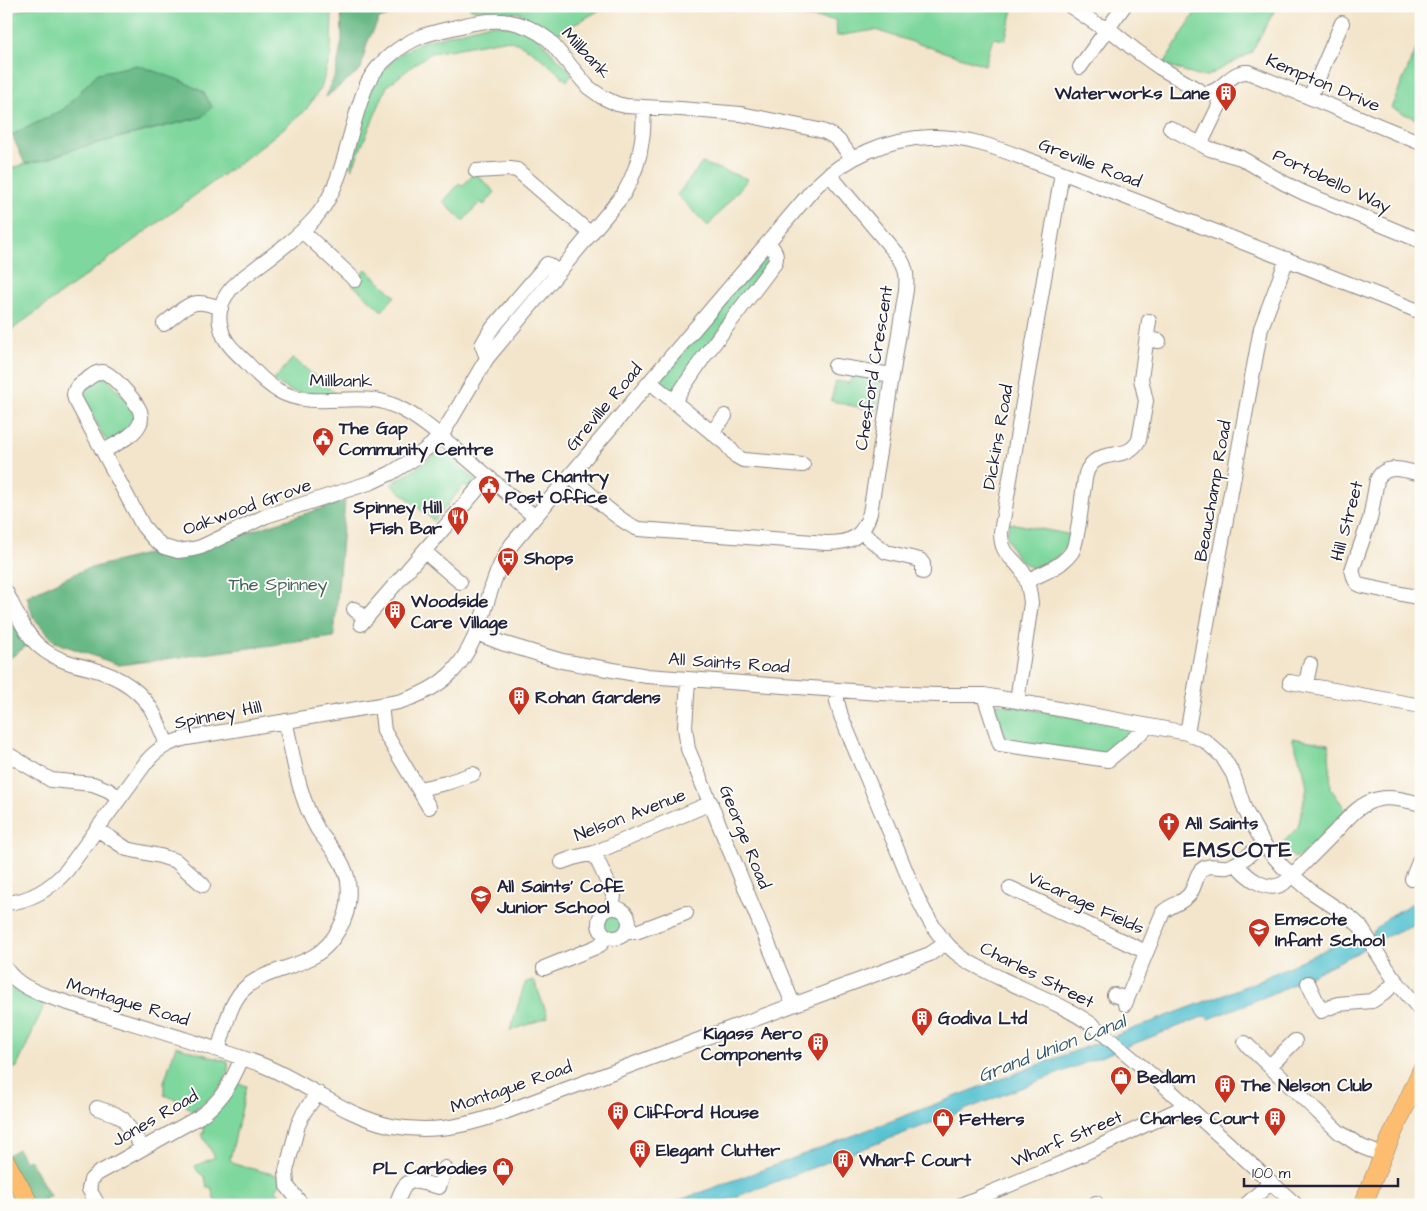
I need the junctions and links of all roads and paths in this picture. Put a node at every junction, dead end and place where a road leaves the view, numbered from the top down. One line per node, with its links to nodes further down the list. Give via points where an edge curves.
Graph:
1 (1070, 6): 4 (street)
2 (1124, 6): 4 (street)
3 (1342, 23): 7 (street)
4 (1108, 28): 5 (street); 6 (street, via 1177,79 1203,93)
5 (1080, 66)
6 (1214, 92): 7 (street, Kempton Drive, via 1244,72); 10 (street, via 1219,106)
7 (1310, 97): 11 (street, Kempton Drive)
8 (644, 108): 12 (street, Millbank, via 741,114 819,130 837,139); 16 (street, Millbank, via 617,104 595,93 549,40 522,25 485,20 424,35 383,62 369,80 336,184 324,206); 17 (street, via 642,140 633,176 623,195)
9 (1170, 128): 10 (street, Portobello Way)
10 (1200, 143): 18 (street, Portobello Way, via 1241,158 1304,193)
11 (1421, 143)
12 (852, 159): 14 (street, Greville Road, via 902,140 944,137 990,146); 15 (street, Greville Road)
13 (476, 171): 17 (street, via 518,170)
14 (1062, 172): 20 (street, Greville Road); 42 (street, Dickins Road, via 1001,532 1006,554)
15 (829, 174): 19 (street, Greville Road); 27 (street, Chesford Crescent, via 895,251 906,269 906,290)
16 (302, 231): 21 (street); 22 (street, Millbank, via 234,285)
17 (591, 234): 32 (street, Oakwood Grove, via 558,272 547,264 490,331 482,345 487,358)
18 (1421, 242)
19 (768, 243): 28 (street, Greville Road); 29 (street, via 776,254 775,263)
20 (1287, 259): 23 (street, Greville Road); 59 (street, Beauchamp Road, via 1261,328)
21 (355, 280)
22 (221, 308): 25 (street, via 196,303); 32 (street, Millbank, via 221,329 229,344 280,392 313,401 386,403 414,416)
23 (1421, 312)
24 (1149, 321): 42 (street, via 1153,340 1141,379 1146,401 1139,440 1127,452 1103,456 1090,466 1085,476 1071,553 1060,564)
25 (164, 324)
26 (835, 366): 27 (street)
27 (892, 375): 39 (street, Chesford Crescent, via 870,513)
28 (650, 382): 29 (street); 36 (street, Greville Road)
29 (674, 401): 31 (street)
30 (725, 416): 31 (street)
31 (712, 432): 34 (street, via 742,460)
32 (440, 436): 33 (street, Oakwood Grove, via 412,460 372,482 266,516 201,547 178,551 158,543 143,526); 37 (street, Millbank)
33 (104, 451): 33 (street, Oakwood Grove, via 74,395 79,385 94,374 103,372 111,375 135,403 141,420 134,432)
34 (803, 465)
35 (1421, 474): 45 (street, Hill Street, via 1394,469 1380,473 1366,531 1352,570 1355,580 1363,586)
36 (570, 476): 38 (street, Greville Road); 39 (street, via 624,522 639,530 827,543 845,542)
37 (488, 477): 38 (street, Millbank); 40 (street)
38 (535, 517): 47 (street, Greville Road, via 512,544 499,567)
39 (861, 532): 41 (street, via 886,552 920,560)
40 (425, 552): 43 (street); 46 (street, via 364,621)
41 (924, 572)
42 (1027, 581): 54 (street, Dickins Road, via 1031,603)
43 (460, 582)
44 (6, 592): 60 (street, via 27,633 38,646 66,662 126,683 151,709)
45 (1421, 598)
46 (354, 609)
47 (476, 633): 49 (street, All Saints Road, via 562,661); 55 (street, Spinney Hill, via 457,667 437,685 407,700)
48 (1310, 664): 51 (street)
49 (688, 680): 52 (street, All Saints Road); 65 (street, George Road, via 687,745)
50 (1290, 682): 51 (street)
51 (1306, 684): 56 (street)
52 (837, 690): 53 (street, All Saints Road); 83 (street, Charles Street, via 842,716 910,881 928,917)
53 (984, 695): 54 (street, All Saints Road); 58 (street, via 1000,744 1108,760)
54 (1017, 701): 58 (street, All Saints Road)
55 (380, 706): 57 (street, Spinney Hill); 63 (street, via 384,731)
56 (1421, 706)
57 (286, 721): 60 (street, Spinney Hill); 94 (street, via 305,802 315,825 341,861 348,884 348,902 341,926 320,952 262,977 243,991 229,1015)
58 (1149, 726): 59 (street, All Saints Road)
59 (1187, 733): 69 (street, All Saints Road, via 1205,740 1222,756)
60 (167, 744): 64 (street, Spinney Hill, via 152,755)
61 (6, 753): 64 (street, via 51,780 93,784)
62 (472, 774): 63 (street)
63 (419, 789): 67 (street)
64 (120, 798): 68 (street, Spinney Hill)
65 (711, 803): 70 (street, Nelson Avenue); 90 (street, George Road)
66 (1421, 804): 74 (street, via 1386,798 1363,805)
67 (429, 807)
68 (97, 829): 76 (street, via 128,849 176,861); 78 (street, Spinney Hill, via 52,885 33,896)
69 (1263, 843): 73 (street); 74 (street, All Saints Road)
70 (594, 853): 71 (street, Nelson Avenue); 79 (street, via 614,896)
71 (562, 862)
72 (1420, 863): 75 (street)
73 (1236, 864): 74 (street, via 1252,880 1272,887 1282,885); 84 (street, Vicarage Fields, via 1201,870 1189,894 1161,916)
74 (1292, 875): 87 (street, All Saints Road, via 1360,926)
75 (1412, 879)
76 (203, 885)
77 (1010, 888): 84 (street, Vicarage Fields)
78 (6, 903)
79 (612, 908): 81 (street, via 627,916); 82 (street, via 599,920 601,931)
80 (686, 913): 81 (street, via 636,932)
81 (627, 931): 82 (street, via 615,939)
82 (606, 936): 85 (street, via 596,947)
83 (946, 943): 90 (street, Montague Road, via 930,954); 99 (street, Charles Street, via 977,967 1085,1019)
84 (1146, 952): 89 (street, Vicarage Fields)
85 (544, 968)
86 (6, 969): 94 (street, Montague Road, via 22,985 42,994)
87 (1396, 982): 88 (street, via 1372,1001 1338,1004 1322,1011); 91 (street, All Saints Road)
88 (1308, 983)
89 (1122, 1000)
90 (793, 1004): 98 (street, Montague Road, via 465,1125 418,1129 380,1123 348,1112)
91 (1421, 1011)
92 (1295, 1041): 96 (street)
93 (1245, 1043): 96 (street)
94 (218, 1050): 95 (street, Montague Road)
95 (242, 1058): 98 (street, Montague Road, via 283,1073); 101 (street, Jones Road, via 227,1091 209,1110)
96 (1270, 1066): 102 (street, via 1339,1132 1362,1148)
97 (1421, 1071): 102 (main road)
98 (318, 1093): 108 (street, via 298,1126 286,1171 287,1186)
99 (1186, 1106): 105 (street, Charles Street); 110 (street, Wharf Street)
100 (97, 1108): 101 (street, via 123,1119)
101 (143, 1148): 107 (street, Jones Road, via 91,1180 89,1188)
102 (1383, 1155): 113 (main road)
103 (6, 1162): 106 (main road)
104 (445, 1168): 109 (street, via 438,1187 415,1181 405,1184)
105 (1270, 1182): 111 (street); 112 (street, Charles Street)
106 (30, 1205)
107 (98, 1205)
108 (302, 1205)
109 (396, 1205)
110 (961, 1205)
111 (1246, 1205)
112 (1296, 1205)
113 (1363, 1205)

